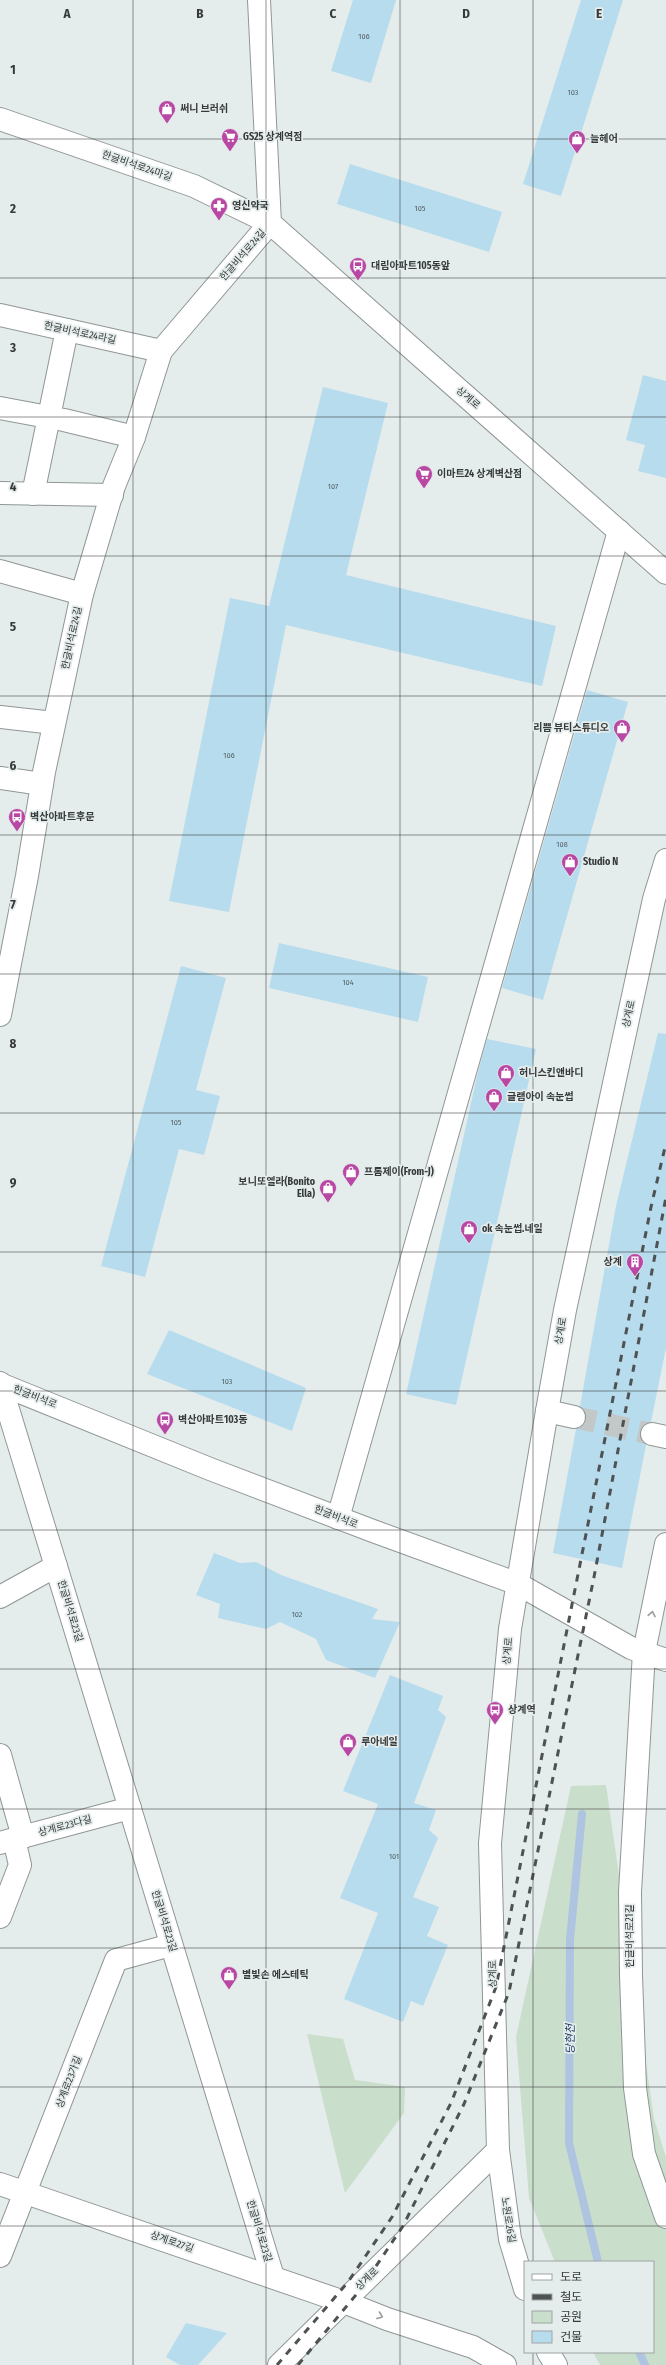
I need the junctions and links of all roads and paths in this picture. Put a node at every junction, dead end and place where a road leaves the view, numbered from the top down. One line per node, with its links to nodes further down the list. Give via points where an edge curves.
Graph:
1 (259, 0): 3 (street, 한글비석로24길)
2 (0, 119): 3 (street, 한글비석로24마길, via 194,186)
3 (270, 223): 6 (street, 한글비석로24길); 13 (street, 상계로)
4 (0, 315): 5 (street, 한글비석로24라길)
5 (67, 330): 6 (street, 한글비석로24라길); 8 (street)
6 (160, 351): 9 (street, 한글비석로24길)
7 (0, 408): 8 (street)
8 (48, 418): 9 (street); 11 (street)
9 (134, 437): 12 (street, 한글비석로24길)
10 (0, 493): 11 (street)
11 (33, 494): 12 (street)
12 (112, 495): 16 (street, 한글비석로24길)
13 (619, 531): 15 (street, 상계로); 27 (street)
14 (0, 571): 16 (street)
15 (666, 573)
16 (82, 594): 18 (street, 한글비석로24길)
17 (0, 717): 18 (street)
18 (54, 723): 20 (street, 한글비석로24길)
19 (0, 778): 20 (street)
20 (42, 784): 23 (street, 한글비석로24길)
21 (666, 860): 22 (street, 상계로)
22 (660, 900): 25 (street, 상계로, via 564,1310)
23 (0, 1015)
24 (0, 1384): 27 (street, 한글비석로); 29 (street, 한글비석로23길)
25 (547, 1411): 26 (street); 30 (street, 상계로)
26 (574, 1417)
27 (338, 1518): 30 (street, 한글비석로)
28 (666, 1544): 32 (street, 한글비석로21길, one-way to 28)
29 (56, 1566): 31 (street, 한글비석로23길); 35 (street, 한글비석로23길)
30 (518, 1584): 32 (street, 한글비석로, via 631,1648); 39 (street, 상계로, via 510,1629 490,1843)
31 (0, 1597)
32 (644, 1652): 33 (street, 한글비석로); 42 (street, 한글비석로21길, via 630,1892 635,2088 644,2154)
33 (666, 1660)
34 (0, 1755): 36 (street)
35 (130, 1808): 36 (street, 상계로23다길); 38 (street, 한글비석로23길)
36 (12, 1840): 37 (street, via 20,1865)
37 (0, 1917)
38 (172, 1945): 41 (street, 상계로23가길, via 116,1960); 44 (street, 한글비석로23길)
39 (498, 2150): 45 (street, 노원로26길, via 510,2239); 46 (street, 상계로)
40 (0, 2184): 41 (street, 상계로27길)
41 (26, 2193): 43 (street, 상계로23가길); 44 (street, 상계로27길)
42 (666, 2217)
43 (0, 2256)
44 (273, 2277): 46 (street, 상계로27길)
45 (524, 2286)
46 (344, 2302): 48 (street, 상계로); 49 (street, 상계로27길, one-way to 49, via 459,2342)
47 (549, 2353): 50 (street)
48 (279, 2365)
49 (505, 2365)
50 (556, 2365)

